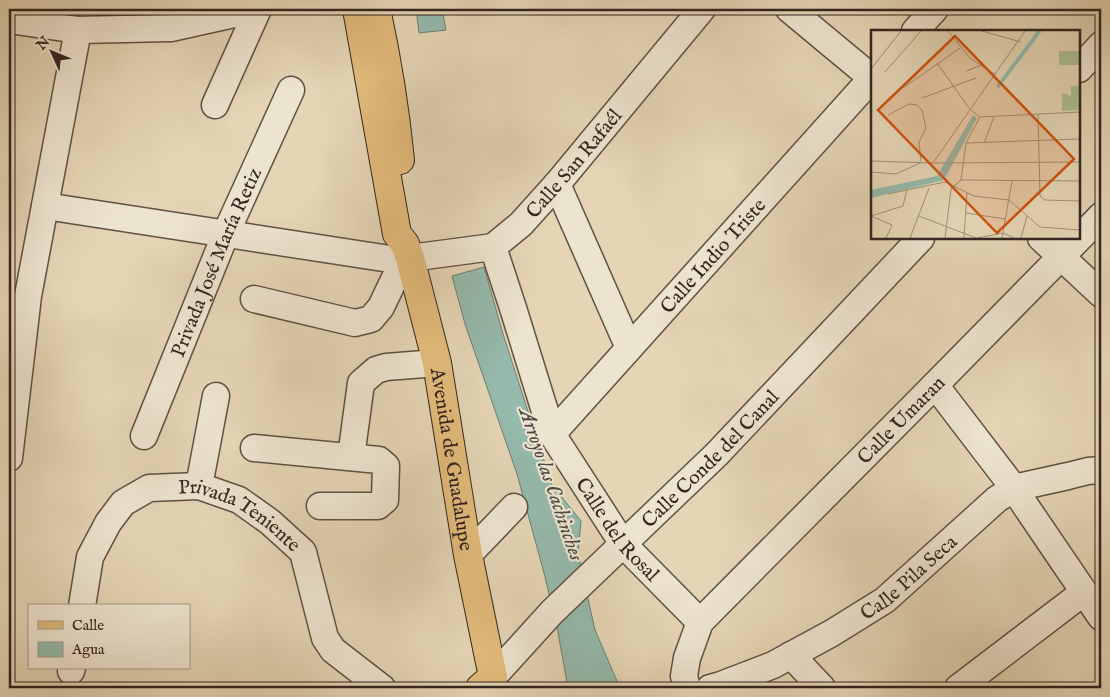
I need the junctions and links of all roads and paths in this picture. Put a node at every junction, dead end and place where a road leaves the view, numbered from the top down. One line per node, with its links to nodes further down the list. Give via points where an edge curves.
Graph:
1 (258, 9): 8 (street, via 171,28); 15 (street)
2 (357, 9): 25 (main road, Avenida de Guadalupe, via 397,234)
3 (376, 9): 25 (main road, Avenida de Guadalupe, via 396,118 408,233)
4 (702, 9): 16 (street, Calle San Rafaél)
5 (789, 9): 12 (street)
6 (935, 9): 9 (street)
7 (9, 20): 8 (street)
8 (78, 30): 17 (street)
9 (915, 30)
10 (1101, 45): 11 (street)
11 (1080, 68)
12 (871, 77)
13 (871, 79): 29 (street, Calle Indio Triste)
14 (291, 90): 19 (street, Privada José María Retiz)
15 (216, 105)
16 (557, 184): 24 (street, Calle San Rafaél, via 520,224); 29 (street)
17 (45, 206): 19 (street); 37 (street, via 28,296)
18 (1101, 216): 20 (street, Calle Umaran)
19 (226, 233): 25 (street); 34 (street, Privada José María Retiz)
20 (1080, 238)
21 (920, 239): 43 (street, Calle Conde del Canal, via 717,454)
22 (1042, 239): 26 (street)
23 (1079, 239): 26 (street, Calle Umaran)
24 (489, 247): 25 (street, via 444,254); 33 (street, Calle del Rosal, via 513,308)
25 (406, 254): 28 (street, via 381,307 371,318 355,323); 30 (main road, Avenida de Guadalupe)
26 (1062, 257): 27 (street); 31 (street, Calle Umaran)
27 (1101, 294)
28 (254, 299)
29 (629, 348): 33 (street, Calle Indio Triste)
30 (438, 364): 36 (street, via 376,370 361,383); 44 (main road, Avenida de Guadalupe)
31 (936, 385): 40 (street); 48 (street, Calle Umaran)
32 (216, 396): 39 (street)
33 (552, 434): 43 (street, Calle del Rosal)
34 (144, 436)
35 (254, 448): 36 (street)
36 (351, 457): 41 (street, via 379,460 386,466 385,500 378,506)
37 (9, 458)
38 (1101, 470): 40 (street, Calle Pila Seca)
39 (199, 486): 46 (street, Privada Teniente, via 149,488 123,502 90,557); 51 (street, Privada Teniente, via 239,500 303,552 325,638 333,650)
40 (1013, 489): 45 (street); 49 (street, Calle Pila Seca, via 997,499 884,600)
41 (320, 506)
42 (514, 507): 44 (street)
43 (623, 544): 48 (street, Calle del Rosal); 50 (street, Calle Conde del Canal, via 552,612)
44 (468, 555): 50 (main road, Avenida de Guadalupe)
45 (1084, 592): 47 (street); 55 (street)
46 (82, 604)
47 (1101, 617)
48 (700, 622): 52 (street, via 687,658 684,676)
49 (791, 656): 53 (street, Calle Pila Seca); 54 (street)
50 (486, 683)
51 (382, 688)
52 (687, 688)
53 (710, 688)
54 (822, 688)
55 (958, 688)

